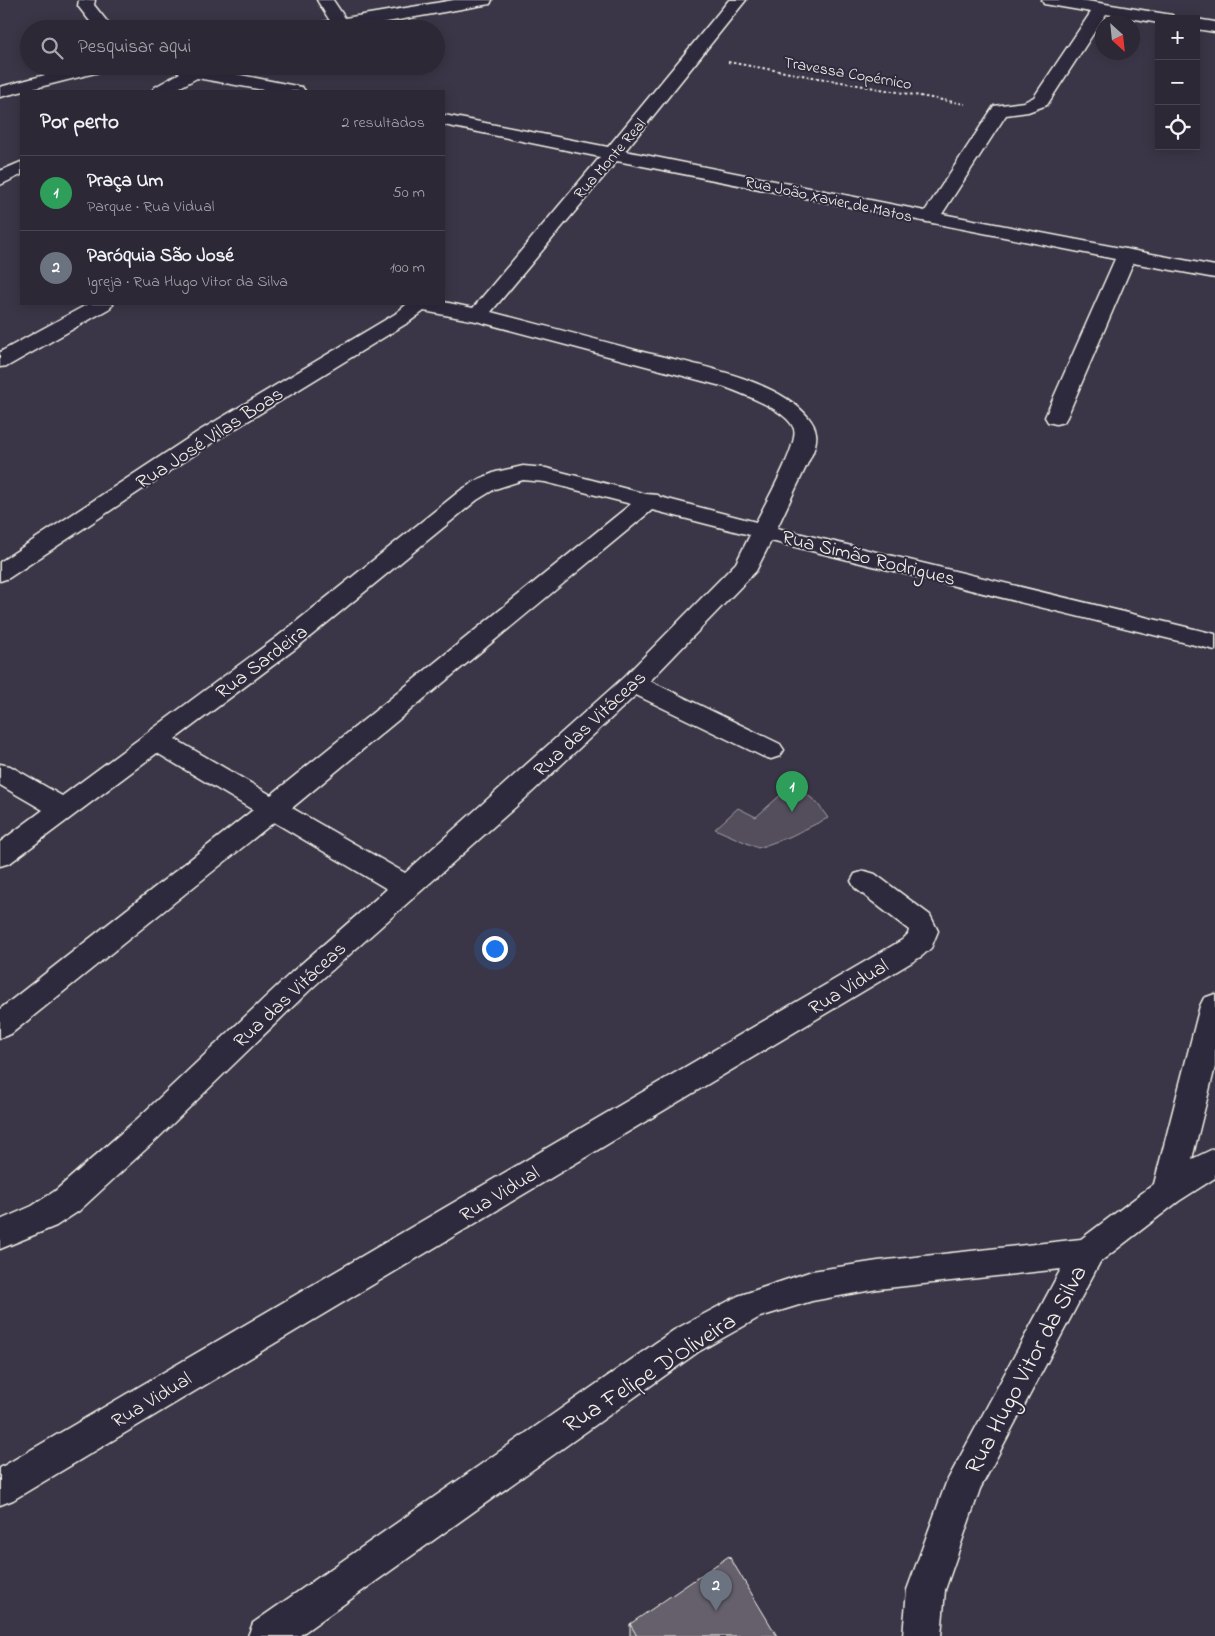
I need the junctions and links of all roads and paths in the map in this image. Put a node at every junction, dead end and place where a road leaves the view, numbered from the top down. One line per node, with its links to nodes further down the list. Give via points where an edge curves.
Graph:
1 (87, 0): 8 (street, via 86,6)
2 (325, 0): 9 (street)
3 (484, 0): 10 (street)
4 (738, 0): 13 (street, Rua Monte Real)
5 (1050, 0): 6 (street)
6 (1102, 8): 7 (street); 20 (street, via 1041,101 1028,107)
7 (1155, 17)
8 (98, 20)
9 (338, 20)
10 (365, 20)
11 (1200, 25): 12 (street)
12 (1215, 27)
13 (692, 55): 20 (path, Travessa Copérnico); 22 (street, Rua Monte Real)
14 (66, 75): 19 (street)
15 (180, 75): 17 (street)
16 (217, 75): 18 (street)
17 (162, 90)
18 (291, 90)
19 (0, 92)
20 (1000, 110): 25 (street)
21 (445, 120): 22 (street, Rua João Xavier de Matos)
22 (613, 153): 25 (street, Rua João Xavier de Matos); 31 (street, Rua Monte Real)
23 (20, 169): 24 (street)
24 (0, 179)
25 (930, 218): 26 (street, Rua João Xavier de Matos)
26 (1126, 256): 27 (street, Rua João Xavier de Matos); 33 (street)
27 (1215, 272)
28 (101, 305): 32 (street)
29 (419, 305): 37 (street, Rua José Vilas Boas, via 207,436)
30 (425, 305): 31 (street, Rua das Vitáceas)
31 (478, 315): 36 (street, Rua das Vitáceas, via 733,382 750,388 792,413 805,429 802,452)
32 (0, 361)
33 (1056, 417)
34 (523, 473): 35 (street, Rua Simão Rodrigues, via 546,474); 40 (street, Rua Sardeira, via 487,484 470,495 286,643)
35 (650, 500): 36 (street, Rua Simão Rodrigues); 43 (street)
36 (762, 531): 38 (street, Rua Simão Rodrigues); 39 (street, Rua das Vitáceas, via 747,566)
37 (0, 573)
38 (1215, 642)
39 (633, 683): 41 (street); 47 (street, Rua das Vitáceas)
40 (156, 740): 43 (street); 44 (street, Rua Sardeira)
41 (771, 750)
42 (0, 773): 44 (street)
43 (274, 808): 47 (street); 49 (street)
44 (64, 809): 45 (street, Rua Sardeira)
45 (0, 856)
46 (865, 881): 54 (street, Rua Vidual, via 920,923 924,931 921,940 912,948)
47 (406, 887): 52 (street, Rua das Vitáceas, via 67,1201 44,1216)
48 (1215, 1006): 51 (street)
49 (0, 1026)
50 (1215, 1161): 51 (street, Rua Hugo Vitor da Silva)
51 (1168, 1191): 53 (street, Rua Hugo Vitor da Silva)
52 (0, 1235)
53 (1088, 1252): 55 (street, Rua Felipe D'Oliveira, via 878,1275 812,1286 750,1306 686,1341); 56 (street, Rua Hugo Vitor da Silva, via 964,1483 926,1590)
54 (0, 1488)
55 (267, 1636)
56 (922, 1636)

